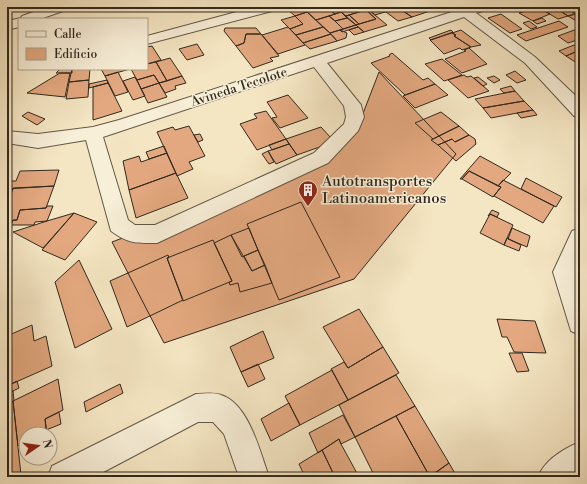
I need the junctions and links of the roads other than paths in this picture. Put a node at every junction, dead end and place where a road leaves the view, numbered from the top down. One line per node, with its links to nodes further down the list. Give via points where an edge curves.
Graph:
1 (60, 7): 4 (street)
2 (271, 7): 7 (street)
3 (473, 9): 8 (street, Avineda Tecolote); 9 (street, via 530,60)
4 (30, 18)
5 (18, 22): 6 (street)
6 (7, 26)
7 (148, 40)
8 (317, 61): 10 (street, Avineda Tecolote, via 123,125); 10 (street, via 352,105 355,118 352,127 321,158 157,234 131,234 119,225)
9 (580, 112)
10 (93, 132): 11 (street, Avineda Tecolote, via 38,141)
11 (7, 137)
12 (580, 237): 13 (street, via 565,272)
13 (580, 323)
14 (580, 456): 17 (street)
15 (63, 477): 16 (street, via 196,408 219,408 235,425)
16 (254, 477)
17 (553, 477)

